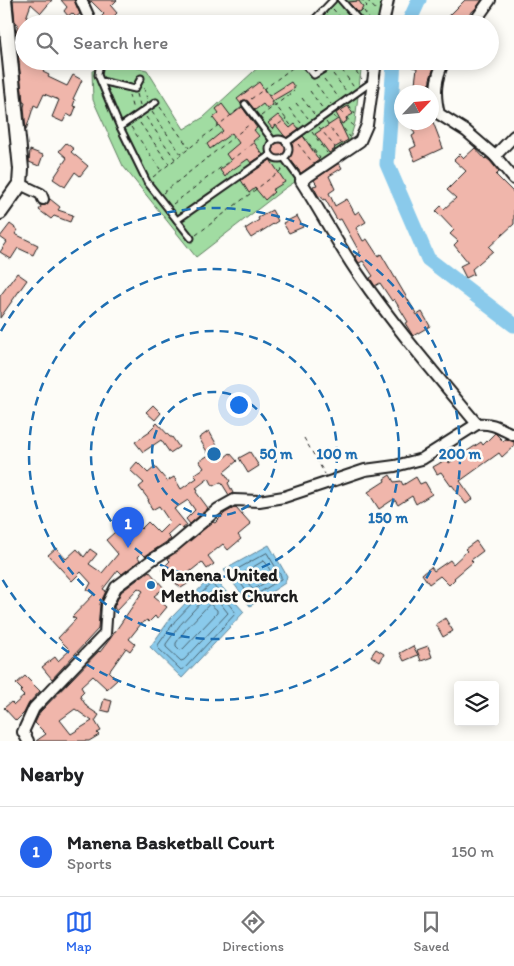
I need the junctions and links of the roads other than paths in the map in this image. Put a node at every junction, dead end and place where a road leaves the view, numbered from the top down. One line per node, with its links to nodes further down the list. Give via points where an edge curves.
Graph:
1 (4, 0): 31 (street)
2 (80, 0): 7 (street)
3 (341, 0): 9 (lane)
4 (388, 0): 10 (street)
5 (490, 0): 11 (street)
6 (331, 3): 8 (lane)
7 (88, 15)
8 (320, 15)
9 (355, 15)
10 (382, 15)
11 (479, 15)
12 (99, 70): 18 (lane)
13 (310, 70): 14 (lane, via 314,75)
14 (322, 70)
15 (374, 70): 19 (street)
16 (439, 70): 27 (street, via 435,98 439,114 466,131)
17 (140, 78): 18 (lane, via 136,89)
18 (101, 81): 22 (lane)
19 (370, 84): 25 (lane); 30 (street, via 367,125 360,141)
20 (156, 102): 22 (lane)
21 (245, 104): 24 (lane)
22 (120, 127): 34 (lane, via 147,182)
23 (514, 136): 27 (street)
24 (273, 141): 25 (lane, via 280,139); 26 (lane, via 268,148)
25 (286, 143): 28 (lane, via 289,151)
26 (270, 155): 28 (lane, via 277,160); 34 (lane)
27 (495, 156): 29 (street)
28 (284, 158): 30 (lane)
29 (514, 178)
30 (301, 182): 36 (street, via 359,276)
31 (20, 184): 32 (street, via 41,194); 33 (street)
32 (43, 199)
33 (0, 212)
34 (177, 220): 35 (lane)
35 (191, 238)
36 (477, 424): 37 (street, via 492,424); 38 (street, via 422,459 366,470 284,497 234,500 218,509 174,546 116,587 108,605 105,634 34,708 23,732)
37 (514, 435)
38 (28, 741)

